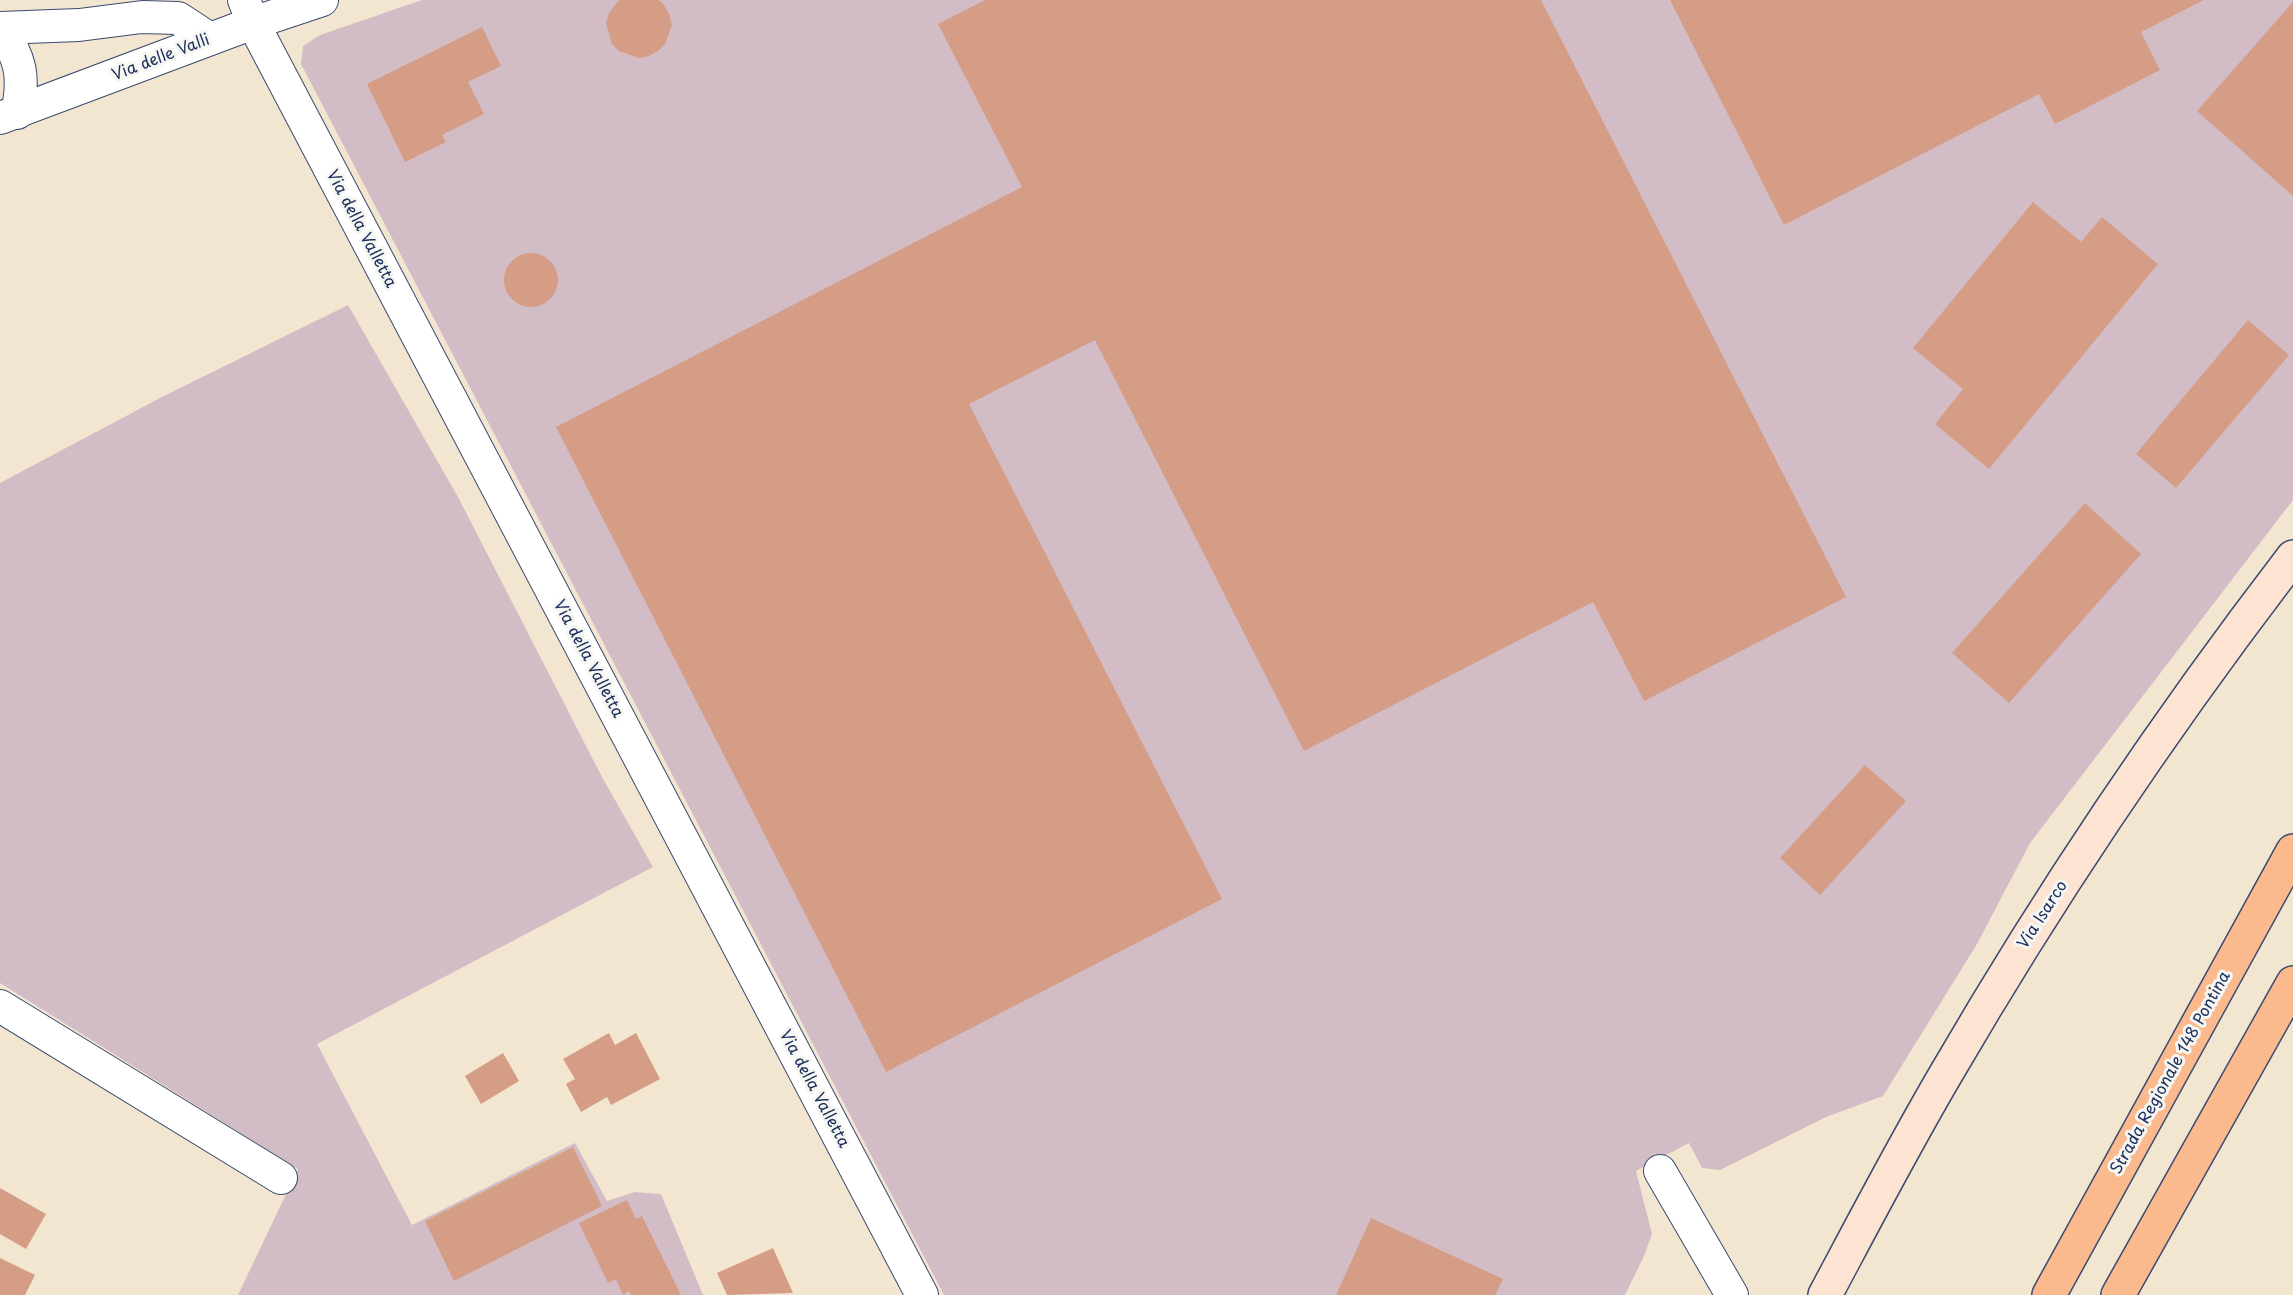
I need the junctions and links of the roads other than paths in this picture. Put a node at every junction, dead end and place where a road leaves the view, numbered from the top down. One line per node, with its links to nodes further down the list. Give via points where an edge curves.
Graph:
1 (322, 0): 2 (street, Via delle Valli)
2 (248, 11): 4 (street, Via delle Valli); 12 (street, Via della Valletta)
3 (0, 28): 4 (street, via 79,25 142,17 178,18); 5 (street, via 12,45 21,73 21,87)
4 (210, 39): 5 (street, Via delle Valli)
5 (8, 116)
6 (2293, 557): 14 (street, Via Isarco, via 2146,759 2044,912 1922,1114)
7 (2293, 851): 15 (highway, Strada Regionale 148 Pontina)
8 (2293, 983): 16 (highway)
9 (0, 1005): 11 (street)
10 (1660, 1172): 13 (street)
11 (281, 1178)
12 (922, 1295)
13 (1732, 1295)
14 (1826, 1295)
15 (2049, 1295)
16 (2118, 1295)

